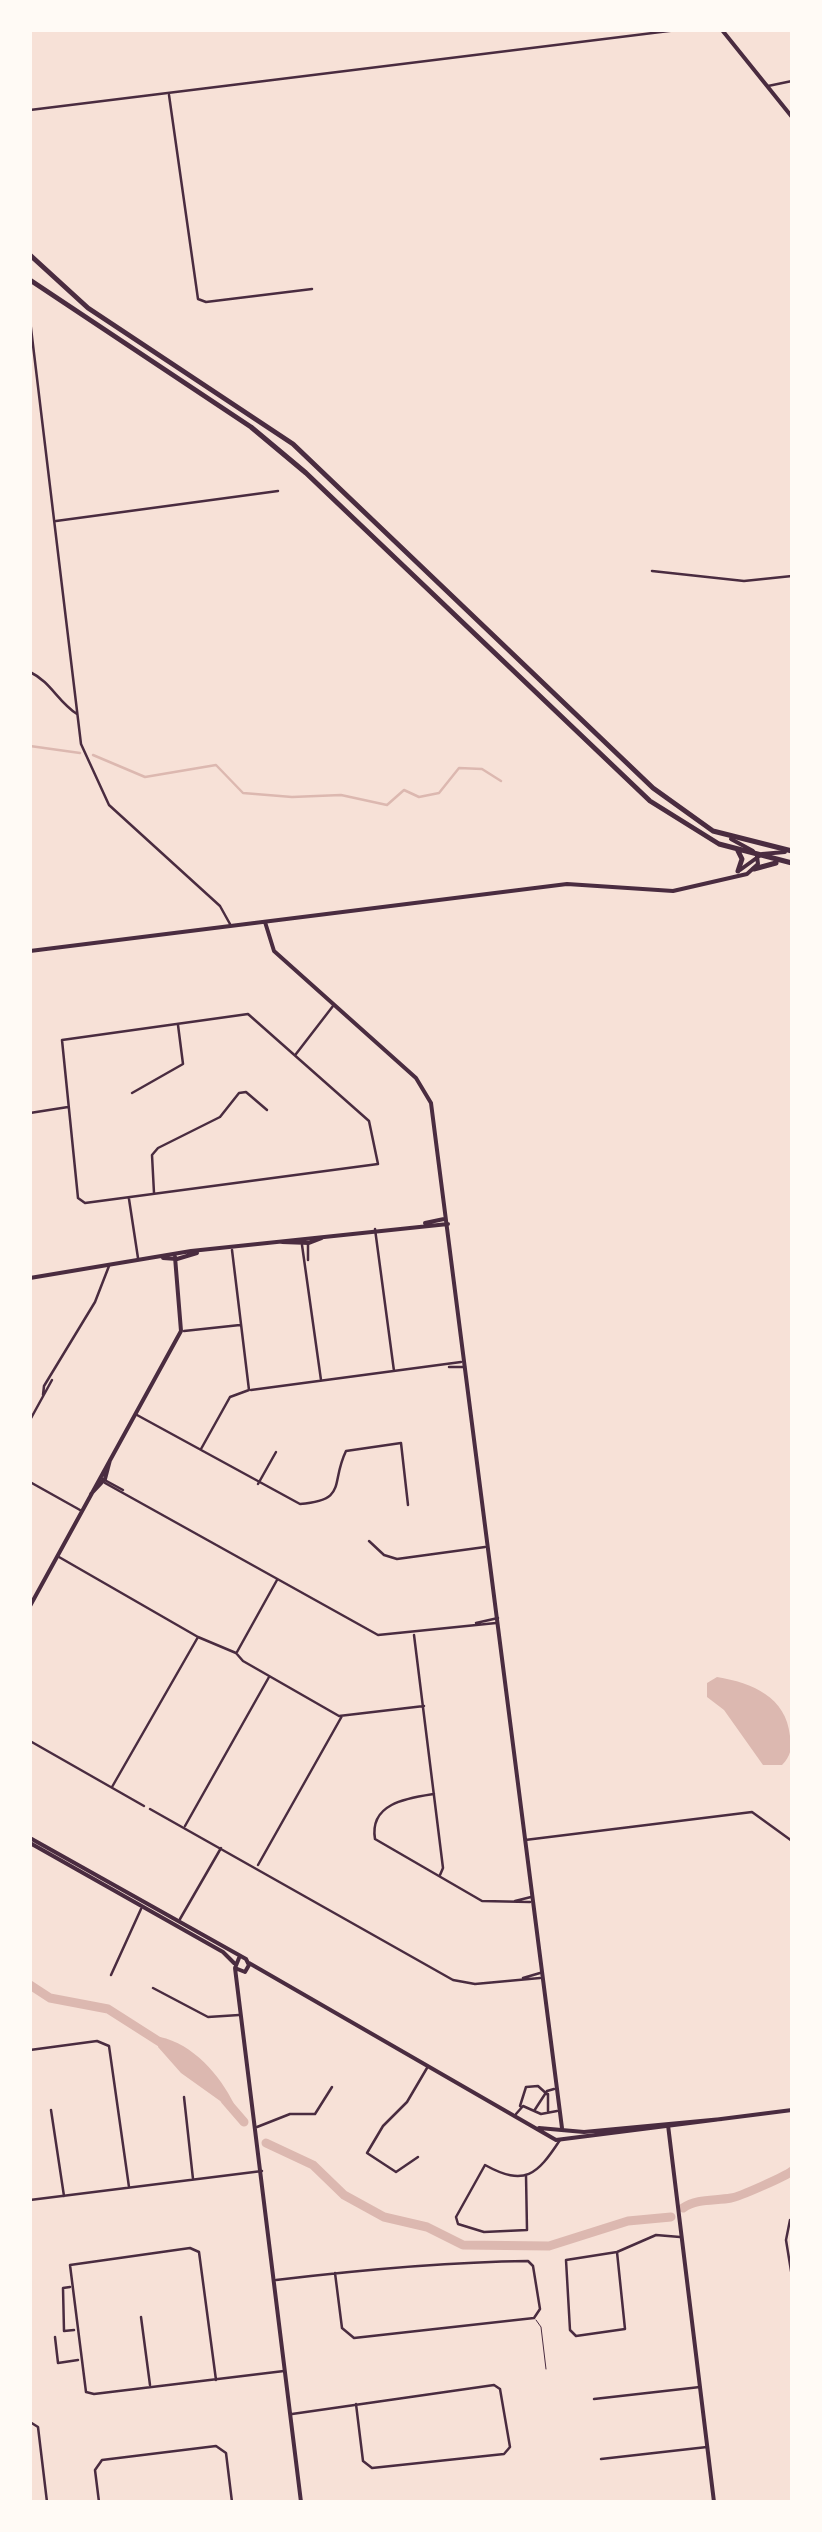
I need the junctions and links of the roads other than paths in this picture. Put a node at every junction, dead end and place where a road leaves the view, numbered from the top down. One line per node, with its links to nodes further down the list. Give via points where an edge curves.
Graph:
1 (678, 30): 5 (street)
2 (722, 30): 4 (street)
3 (792, 80): 4 (street)
4 (767, 86): 7 (street)
5 (168, 93): 6 (street); 10 (street, via 198,299)
6 (30, 110)
7 (792, 117)
8 (30, 254): 16 (main road, via 88,308 293,444)
9 (30, 280): 17 (main road, via 251,427)
10 (312, 289)
11 (30, 320): 13 (street)
12 (278, 491): 13 (street)
13 (55, 521): 19 (street)
14 (652, 571): 15 (street, via 744,581)
15 (792, 576)
16 (490, 632): 17 (main road); 20 (main road, via 653,788)
17 (481, 641): 21 (main road, via 650,801)
18 (30, 672): 19 (street)
19 (78, 715): 29 (street, via 86,759 109,806 220,906)
20 (731, 838): 22 (main road); 23 (street)
21 (735, 849): 23 (main road); 26 (main road, via 742,859)
22 (791, 851): 23 (street)
23 (757, 856): 24 (main road); 25 (street); 26 (street)
24 (788, 863): 25 (main road)
25 (754, 868): 27 (street)
26 (738, 871): 27 (street)
27 (728, 877): 28 (street, via 673,891 567,884)
28 (265, 922): 29 (street); 31 (street, via 274,952)
29 (230, 925): 30 (street)
30 (30, 952)
31 (336, 1007): 33 (street); 40 (street, via 429,1097)
32 (178, 1023): 33 (street, via 248,1014); 34 (street, via 183,1064); 35 (street, via 62,1040)
33 (295, 1056): 38 (street, via 369,1122 378,1164)
34 (132, 1094)
35 (68, 1107): 37 (street); 39 (street, via 78,1198)
36 (266, 1110): 38 (street, via 239,1093 220,1116 158,1148 152,1155)
37 (30, 1113)
38 (154, 1194): 39 (street)
39 (128, 1198): 45 (street)
40 (447, 1221): 41 (street); 53 (street)
41 (375, 1229): 42 (street); 54 (street)
42 (305, 1242): 43 (street); 55 (street)
43 (232, 1248): 44 (street); 51 (street)
44 (175, 1258): 45 (street); 52 (street)
45 (138, 1260): 46 (street)
46 (116, 1263): 47 (street); 49 (street)
47 (102, 1265): 48 (street); 49 (street)
48 (87, 1266): 49 (street); 50 (street)
49 (102, 1275): 58 (street, via 99,1294)
50 (30, 1278)
51 (242, 1325): 52 (street); 56 (street)
52 (181, 1331): 57 (street)
53 (465, 1364): 54 (street); 67 (street)
54 (394, 1372): 55 (street)
55 (321, 1382): 56 (street)
56 (249, 1390): 59 (street, via 230,1397)
57 (136, 1414): 59 (street); 61 (street)
58 (30, 1420)
59 (201, 1450): 63 (street)
60 (276, 1452): 63 (street)
61 (103, 1480): 65 (street); 69 (street)
62 (30, 1482): 65 (street)
63 (258, 1484): 64 (street, via 290,1502 318,1503 334,1494 346,1450 401,1444)
64 (408, 1505)
65 (82, 1511): 68 (street)
66 (369, 1540): 67 (street, via 397,1559)
67 (488, 1547): 71 (street)
68 (58, 1557): 70 (street); 73 (street)
69 (278, 1580): 72 (street, via 378,1636); 74 (street)
70 (30, 1606)
71 (498, 1621): 72 (street); 84 (street)
72 (414, 1633): 76 (street)
73 (198, 1637): 74 (street); 79 (street)
74 (236, 1653): 75 (street)
75 (270, 1677): 77 (street); 83 (street)
76 (424, 1706): 77 (street); 80 (street)
77 (342, 1716): 88 (street)
78 (30, 1741): 79 (street)
79 (112, 1788): 81 (street)
80 (434, 1794): 89 (street); 89 (street, via 392,1803 373,1832)
81 (144, 1806)
82 (150, 1809): 83 (street)
83 (184, 1828): 87 (street)
84 (524, 1840): 86 (street, via 752,1812); 90 (street)
85 (30, 1841): 91 (street)
86 (792, 1841)
87 (221, 1848): 88 (street); 92 (street)
88 (257, 1867): 98 (street, via 453,1980 475,1984)
89 (440, 1876): 90 (street, via 482,1900)
90 (531, 1899): 98 (street)
91 (144, 1905): 92 (street); 96 (street)
92 (178, 1924): 93 (street)
93 (236, 1963): 94 (street); 95 (street); 99 (street)
94 (249, 1963): 95 (street); 97 (street)
95 (246, 1971): 97 (street); 99 (street)
96 (110, 1975)
97 (268, 1975): 103 (street)
98 (540, 1975): 105 (street)
99 (237, 1984): 101 (street)
100 (153, 1988): 101 (street, via 208,2018)
101 (241, 2015): 114 (street)
102 (30, 2050): 123 (street, via 96,2041 109,2046)
103 (427, 2068): 113 (street); 119 (street, via 367,2152 396,2172)
104 (332, 2087): 114 (street, via 313,2115 290,2114)
105 (550, 2091): 107 (street, via 526,2087); 109 (street); 111 (street); 112 (street)
106 (184, 2096): 122 (street)
107 (520, 2108): 109 (street); 113 (street)
108 (51, 2110): 124 (street)
109 (532, 2110): 111 (street)
110 (792, 2110): 116 (street)
111 (547, 2112): 112 (street)
112 (557, 2113): 117 (street); 118 (street)
113 (515, 2116): 115 (street)
114 (257, 2126): 120 (street)
115 (534, 2126): 117 (street); 118 (street)
116 (668, 2126): 118 (street); 127 (street)
117 (553, 2128): 118 (street); 118 (street)
118 (559, 2135): 121 (street, via 540,2168)
119 (418, 2156)
120 (262, 2171): 122 (street); 133 (street)
121 (526, 2175): 121 (street, via 507,2177 484,2165 458,2224 484,2232 527,2230)
122 (194, 2180): 123 (street)
123 (129, 2187): 124 (street)
124 (64, 2196): 125 (street)
125 (30, 2200)
126 (790, 2220): 132 (street)
127 (681, 2236): 130 (street, via 652,2236); 143 (street)
128 (204, 2246): 129 (street)
129 (198, 2252): 134 (street, via 77,2262 68,2272); 142 (street)
130 (618, 2252): 130 (street, via 565,2262 570,2330 576,2336 625,2329)
131 (336, 2273): 133 (street); 136 (street, via 342,2328 354,2338); 136 (street, via 528,2261 540,2309)
132 (792, 2277)
133 (274, 2280): 141 (street)
134 (70, 2287): 137 (street); 137 (street, via 63,2288 64,2331)
135 (141, 2317): 144 (street)
136 (534, 2318): 140 (lane, via 542,2326)
137 (76, 2330): 139 (street)
138 (55, 2337): 139 (street, via 58,2363)
139 (80, 2360): 144 (street, via 86,2392)
140 (546, 2369)
141 (285, 2370): 142 (street); 147 (street)
142 (216, 2380): 144 (street)
143 (700, 2387): 145 (street); 149 (street)
144 (150, 2388)
145 (594, 2400)
146 (356, 2404): 146 (street, via 497,2386 510,2448 504,2454 372,2468 363,2461); 147 (street)
147 (291, 2414): 154 (street)
148 (30, 2422): 151 (street, via 38,2428)
149 (708, 2448): 150 (street); 155 (street)
150 (601, 2459)
151 (46, 2502)
152 (99, 2502): 153 (street, via 95,2470 102,2460 216,2446 226,2453)
153 (232, 2502)
154 (301, 2502)
155 (714, 2502)

